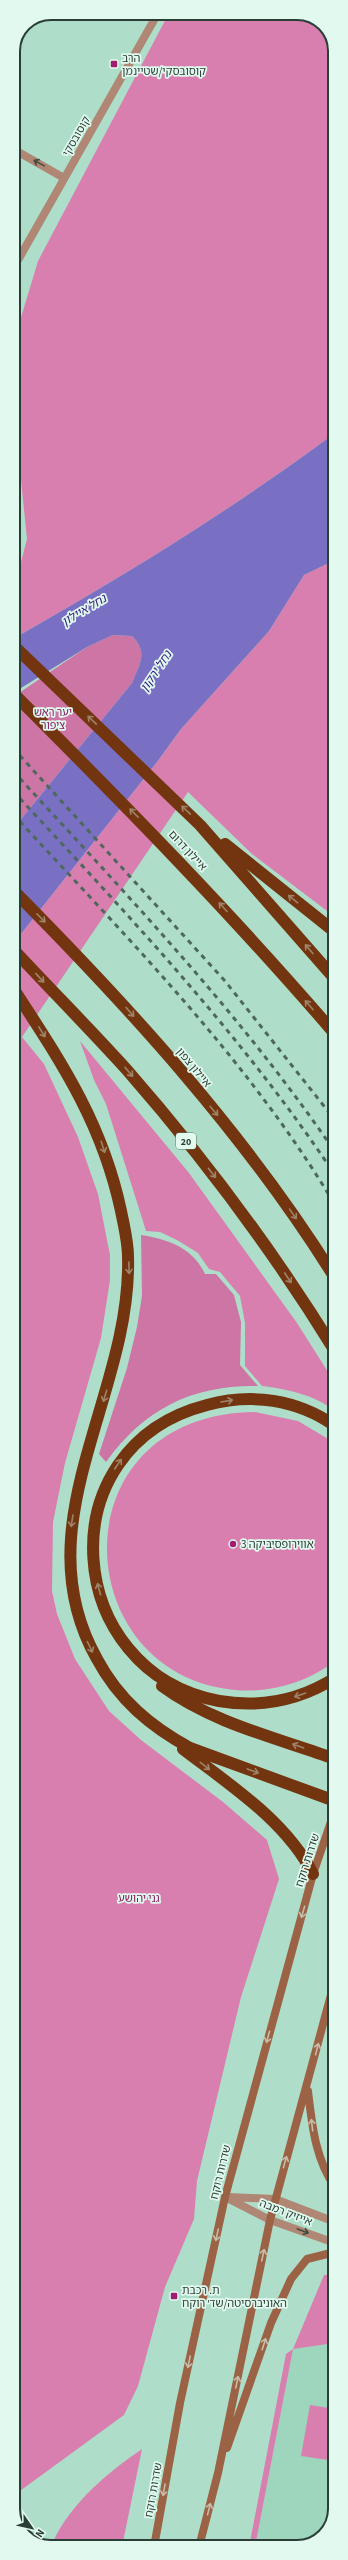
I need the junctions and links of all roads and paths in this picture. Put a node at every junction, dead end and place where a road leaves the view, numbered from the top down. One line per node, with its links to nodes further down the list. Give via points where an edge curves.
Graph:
1 (154, 20): 3 (street, קוסובסקי)
2 (20, 153): 3 (street, one-way to 2)
3 (64, 178): 4 (street, קוסובסקי)
4 (20, 257)
5 (20, 652): 7 (highway, one-way to 5)
6 (20, 700): 13 (highway, איילון דרום, one-way to 6, via 223,906 159,838)
7 (200, 825): 9 (highway, one-way to 7); 11 (highway, one-way to 7)
8 (20, 897): 14 (highway, איילון צפון, one-way to 14, via 119,1001 219,1117 274,1188)
9 (328, 926)
10 (20, 956): 15 (highway, 20, one-way to 15, via 126,1069 199,1156 267,1246)
11 (328, 971)
12 (20, 999): 19 (highway, one-way to 19, via 74,1085 100,1138 125,1230 129,1281 125,1316 116,1360 76,1501 69,1543 71,1588 81,1626 104,1672 123,1699)
13 (328, 1026)
14 (328, 1268)
15 (328, 1340)
16 (328, 1422): 17 (highway, one-way to 16, via 94,1562 94,1534 100,1503 119,1462 154,1426 196,1408 247,1399 290,1404 313,1412)
17 (105, 1608): 18 (highway, one-way to 17, via 311,1691 277,1701 243,1704 207,1698 171,1683 142,1662 121,1637); 20 (highway, one-way to 17, via 227,1721 167,1690 133,1661 122,1645)
18 (328, 1682)
19 (152, 1725): 21 (highway, one-way to 21, via 190,1748); 23 (highway, one-way to 23, via 265,1814 304,1855)
20 (328, 1757)
21 (328, 1798)
22 (328, 1830): 23 (main road, שדרות רוקח)
23 (313, 1874): 27 (main road, שדרות רוקח, one-way to 27)
24 (328, 2007): 25 (main road, one-way to 24)
25 (308, 2086): 26 (main road, one-way to 25, via 313,2131); 28 (main road, one-way to 25)
26 (328, 2173)
27 (225, 2197): 28 (street, אייזיק רמבה); 30 (street, אייזיק רמבה); 34 (main road, שדרות רוקח, one-way to 34, via 181,2397)
28 (275, 2199): 29 (street, אייזיק רמבה); 30 (main road)
29 (328, 2219)
30 (270, 2220): 31 (street, אייזיק רמבה, one-way to 31); 33 (main road, one-way to 30)
31 (328, 2241)
32 (328, 2254): 33 (main road, one-way to 32, via 271,2323 291,2279 307,2259)
33 (218, 2473): 35 (main road, one-way to 33)
34 (155, 2540)
35 (201, 2540)

